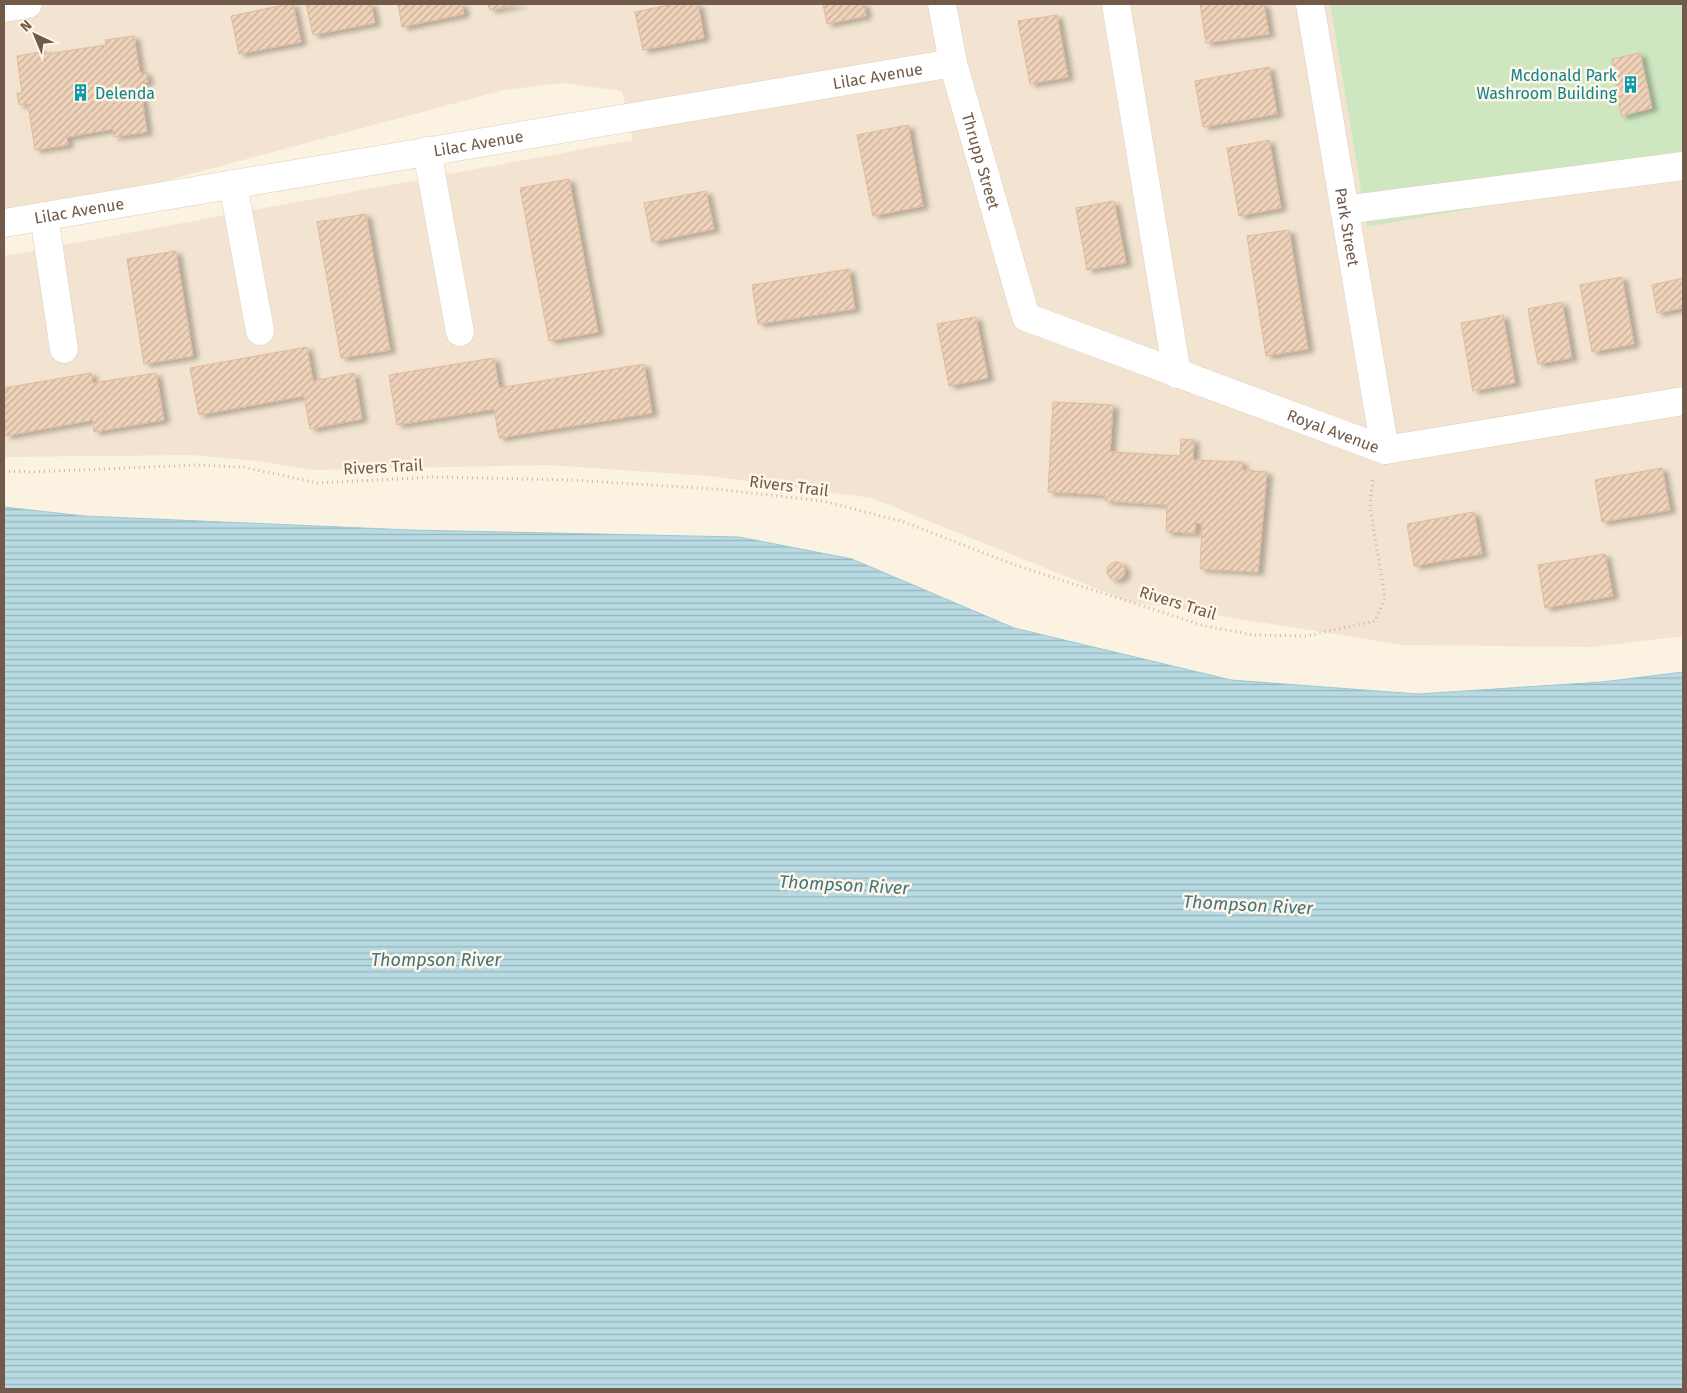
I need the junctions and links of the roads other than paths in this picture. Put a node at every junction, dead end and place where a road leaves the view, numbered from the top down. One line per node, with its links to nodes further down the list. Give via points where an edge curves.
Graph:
1 (28, 4): 5 (street)
2 (942, 4): 6 (street, Thrupp Street)
3 (1116, 4): 17 (street)
4 (1310, 4): 10 (street, Park Street)
5 (4, 8)
6 (953, 63): 7 (street, Lilac Avenue); 13 (street, Thrupp Street)
7 (427, 152): 9 (street, Lilac Avenue); 15 (street)
8 (1683, 166): 10 (street)
9 (233, 184): 11 (street, Lilac Avenue); 14 (street)
10 (1344, 210): 19 (street, Park Street)
11 (44, 216): 12 (street, Lilac Avenue); 16 (street)
12 (4, 223)
13 (1026, 318): 17 (street, Royal Avenue)
14 (260, 331)
15 (460, 332)
16 (64, 349)
17 (1178, 374): 19 (street, Royal Avenue)
18 (1683, 401): 19 (street, Royal Avenue)
19 (1385, 450)

